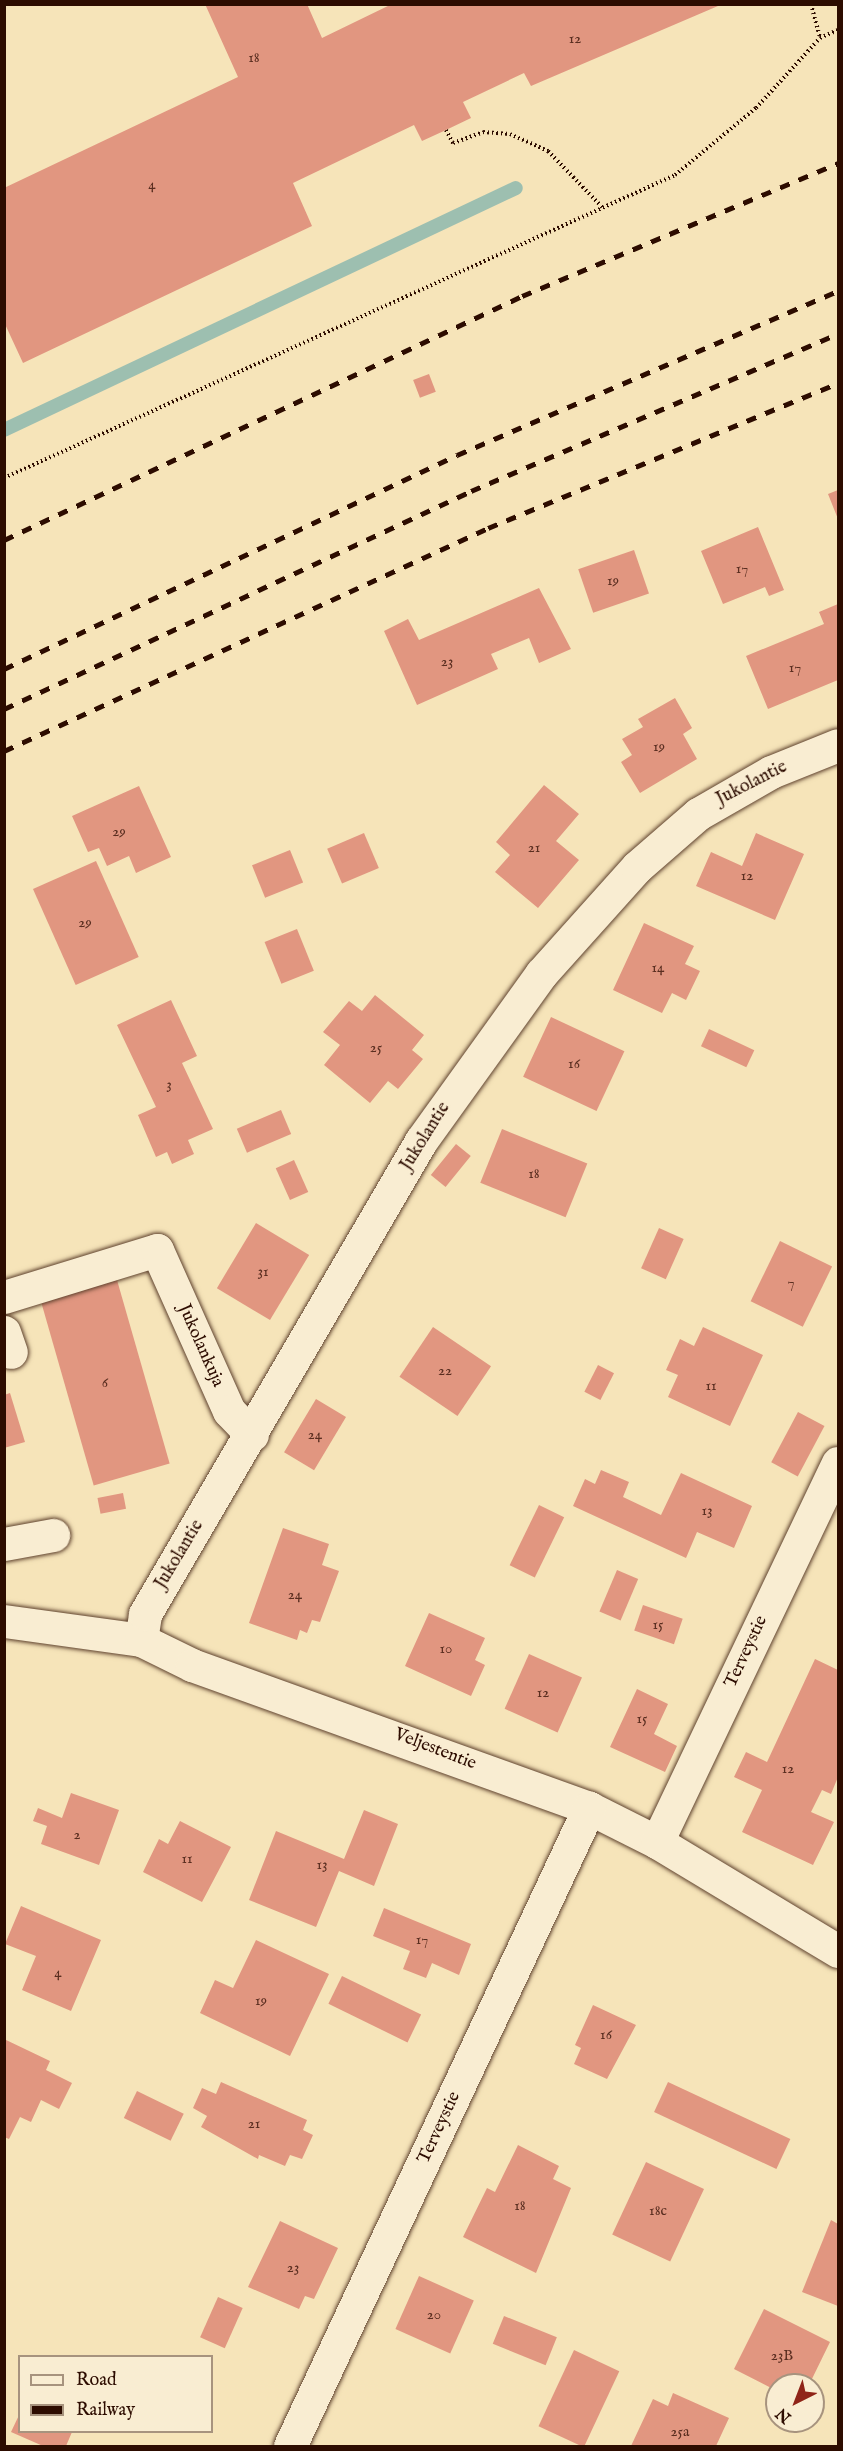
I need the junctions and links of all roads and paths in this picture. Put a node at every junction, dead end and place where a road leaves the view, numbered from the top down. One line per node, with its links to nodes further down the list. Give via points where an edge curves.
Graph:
1 (811, 4): 3 (path)
2 (838, 30): 3 (path)
3 (820, 38): 5 (path, via 756,108 675,175)
4 (446, 130): 5 (path, via 453,143 483,132 510,134 548,151)
5 (602, 207): 6 (path)
6 (4, 478)
7 (838, 745): 9 (street, Jukolantie, via 771,772 698,814 637,867 558,952 421,1141)
8 (4, 1297): 9 (street, Jukolankuja, via 157,1250 229,1412)
9 (252, 1435): 14 (street, Jukolantie, via 146,1614)
10 (838, 1463): 16 (street, Terveystie)
11 (53, 1535): 12 (street)
12 (4, 1544)
13 (4, 1621): 14 (street, Veljestentie)
14 (141, 1640): 15 (street, Veljestentie, via 192,1665)
15 (589, 1808): 16 (street, Veljestentie); 18 (street, Terveystie)
16 (657, 1842): 17 (street, Veljestentie)
17 (838, 1951)
18 (290, 2446)

